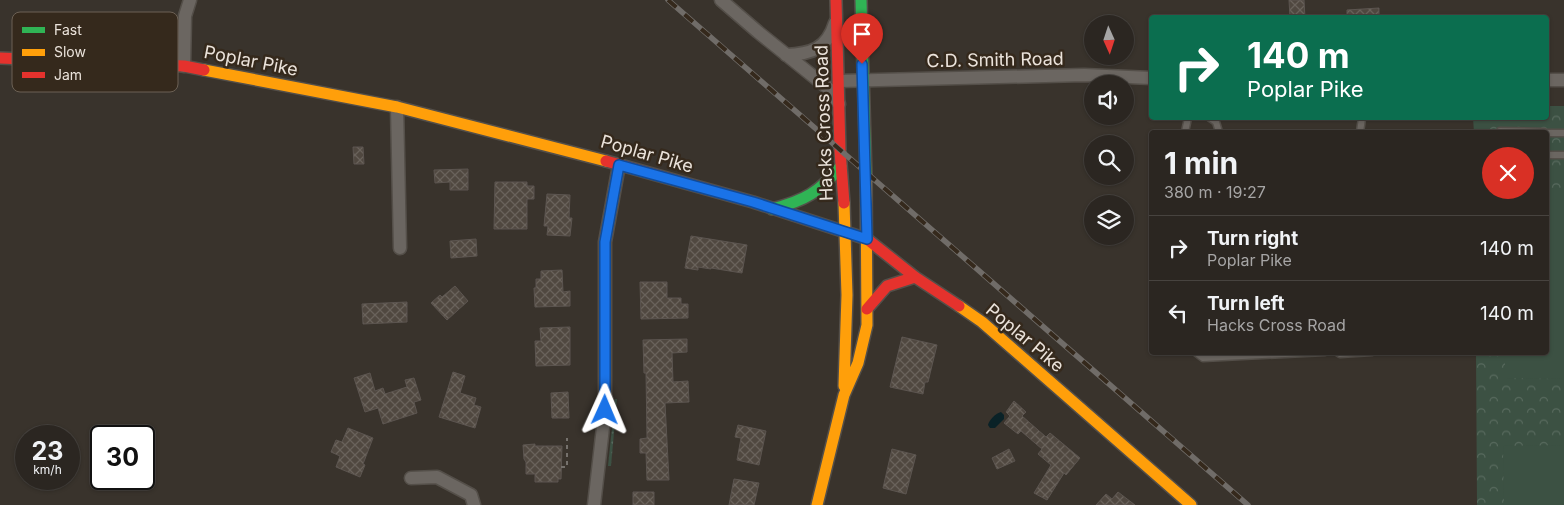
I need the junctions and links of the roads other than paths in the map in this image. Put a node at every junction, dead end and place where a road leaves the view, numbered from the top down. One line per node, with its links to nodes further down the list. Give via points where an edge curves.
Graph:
1 (190, 0): 8 (street, via 184,16)
2 (721, 0): 6 (street)
3 (836, 0): 5 (main road, Hacks Cross Road)
4 (861, 0): 10 (main road, Hacks Cross Road)
5 (837, 15): 6 (street, via 831,36 822,45 813,52); 13 (main road, Hacks Cross Road)
6 (786, 55): 14 (street, via 829,89)
7 (178, 66): 8 (main road, Poplar Pike)
8 (184, 66): 15 (main road, Poplar Pike)
9 (1149, 78): 10 (street, C.D. Smith Road)
10 (863, 80): 13 (street, C.D. Smith Road); 24 (main road, Hacks Cross Road)
11 (1549, 80): 12 (street)
12 (1564, 80)
13 (839, 81): 14 (main road, Hacks Cross Road)
14 (839, 105): 21 (main road, Hacks Cross Road)
15 (397, 107): 20 (main road, Poplar Pike); 25 (street)
16 (1549, 132): 17 (lane)
17 (1564, 133)
18 (1549, 155): 19 (lane)
19 (1564, 156)
20 (619, 165): 22 (main road, Poplar Pike); 33 (street, via 605,242 605,410)
21 (841, 166): 22 (main road, via 816,194); 23 (main road, Hacks Cross Road)
22 (772, 209): 23 (main road, Poplar Pike)
23 (846, 232): 24 (main road, Poplar Pike); 30 (main road, Hacks Cross Road)
24 (867, 239): 26 (main road, Poplar Pike); 27 (main road, Hacks Cross Road)
25 (400, 248)
26 (915, 277): 27 (main road, via 887,286); 35 (main road, Poplar Pike, via 982,322)
27 (868, 309): 30 (main road, Hacks Cross Road, via 858,363)
28 (1199, 355): 29 (lane, via 1203,358)
29 (1264, 355)
30 (844, 395): 34 (main road, Hacks Cross Road)
31 (411, 478): 32 (street, via 437,477 471,495)
32 (474, 505)
33 (594, 505)
34 (817, 505)
35 (1191, 505)

